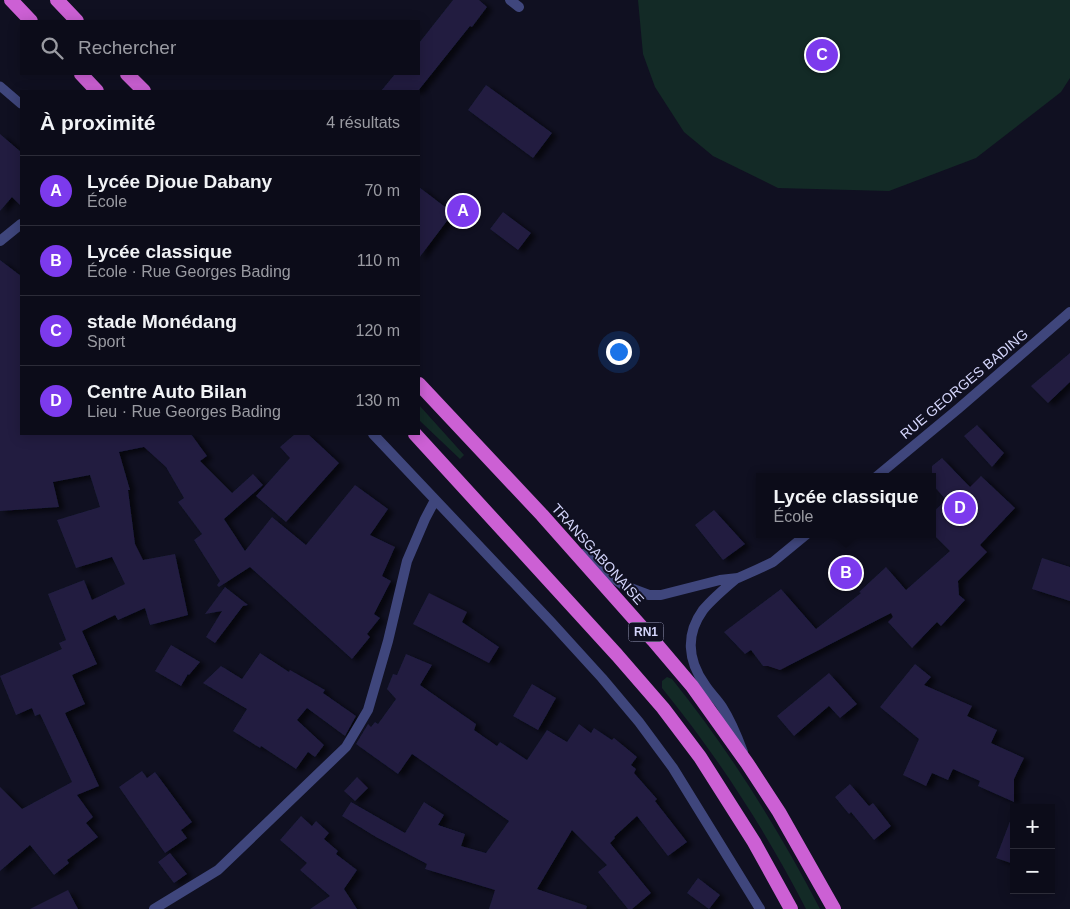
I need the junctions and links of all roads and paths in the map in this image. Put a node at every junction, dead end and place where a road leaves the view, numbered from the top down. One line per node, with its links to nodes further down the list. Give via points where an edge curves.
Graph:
1 (11, 0): 3 (highway)
2 (57, 0): 4 (highway)
3 (30, 20)
4 (76, 20)
5 (82, 75): 8 (highway)
6 (128, 75): 9 (highway)
7 (0, 86): 10 (lane)
8 (96, 90)
9 (143, 90)
10 (20, 103)
11 (20, 225): 12 (street)
12 (0, 241)
13 (1070, 312): 17 (street, RUE GEORGES BADING)
14 (420, 385): 19 (highway, TRANSGABONAISE / RN1)
15 (374, 435): 18 (street)
16 (416, 435): 25 (highway, RN1, via 663,708 700,757 754,842)
17 (881, 473)
18 (435, 500): 23 (street, via 407,561 368,710 346,748 218,870); 24 (street, via 551,622 639,722 673,768)
19 (542, 516): 21 (street, via 610,576 649,595); 22 (highway, TRANSGABONAISE / RN1, via 692,686)
20 (802, 538): 21 (street, via 773,562)
21 (738, 578): 22 (street, via 703,611 690,638 694,666 734,728)
22 (747, 763): 26 (highway, TRANSGABONAISE / RN1)
23 (154, 909)
24 (760, 909)
25 (791, 909)
26 (834, 909)

